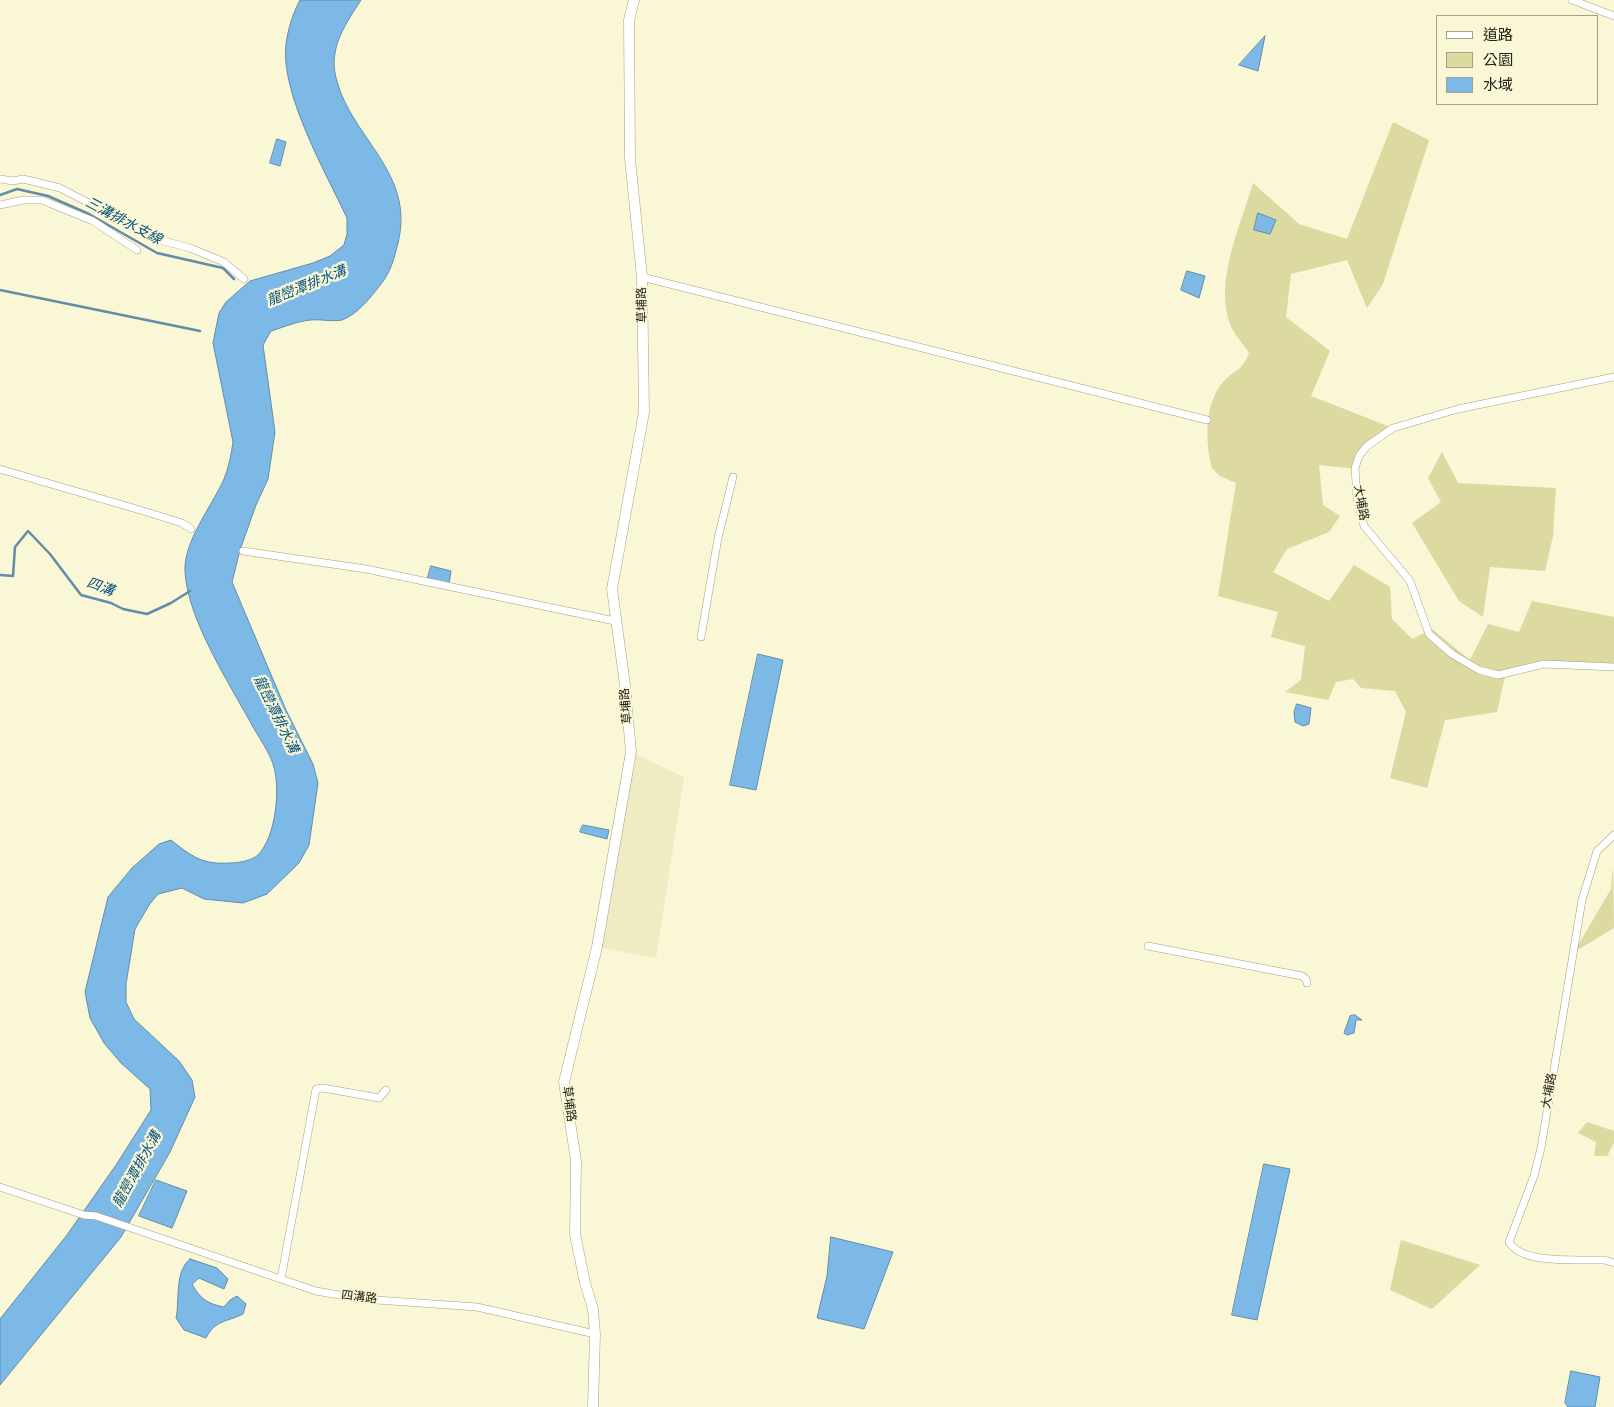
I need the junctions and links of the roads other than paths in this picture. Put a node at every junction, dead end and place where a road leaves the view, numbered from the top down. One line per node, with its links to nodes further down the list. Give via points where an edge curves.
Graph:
1 (634, 0): 7 (street, 草埔路, via 629,20 630,159)
2 (1572, 0): 3 (street)
3 (1614, 16)
4 (0, 179): 8 (street, via 23,179 60,188 160,240 224,262)
5 (0, 205): 6 (street, via 42,200 93,222)
6 (137, 250)
7 (642, 277): 10 (street); 15 (street, 草埔路, via 644,412 612,589)
8 (244, 279)
9 (1614, 377): 17 (street, 大埔路, via 1458,409 1393,428 1367,446 1355,468 1357,498 1364,526 1410,581 1429,634 1452,654 1479,670 1498,674 1544,664)
10 (1207, 420)
11 (0, 468): 13 (street, via 182,523)
12 (733, 478): 16 (street, via 718,538)
13 (191, 529)
14 (243, 551): 15 (street, via 366,570)
15 (615, 621): 25 (street, 草埔路, via 625,685 630,768 597,947 564,1082 576,1161 575,1234 593,1309)
16 (702, 637)
17 (1614, 667)
18 (1614, 835): 23 (street, 大埔路, via 1597,851 1582,900 1541,1148 1509,1242 1520,1254 1537,1258)
19 (1148, 946): 20 (street, via 1302,976)
20 (1307, 984)
21 (386, 1090): 24 (street, via 379,1098 316,1089)
22 (0, 1187): 24 (street, 四溝路)
23 (1614, 1263)
24 (281, 1279): 25 (street, 四溝路, via 316,1291 362,1300 477,1307)
25 (595, 1334): 26 (street, 草埔路)
26 (593, 1407)

